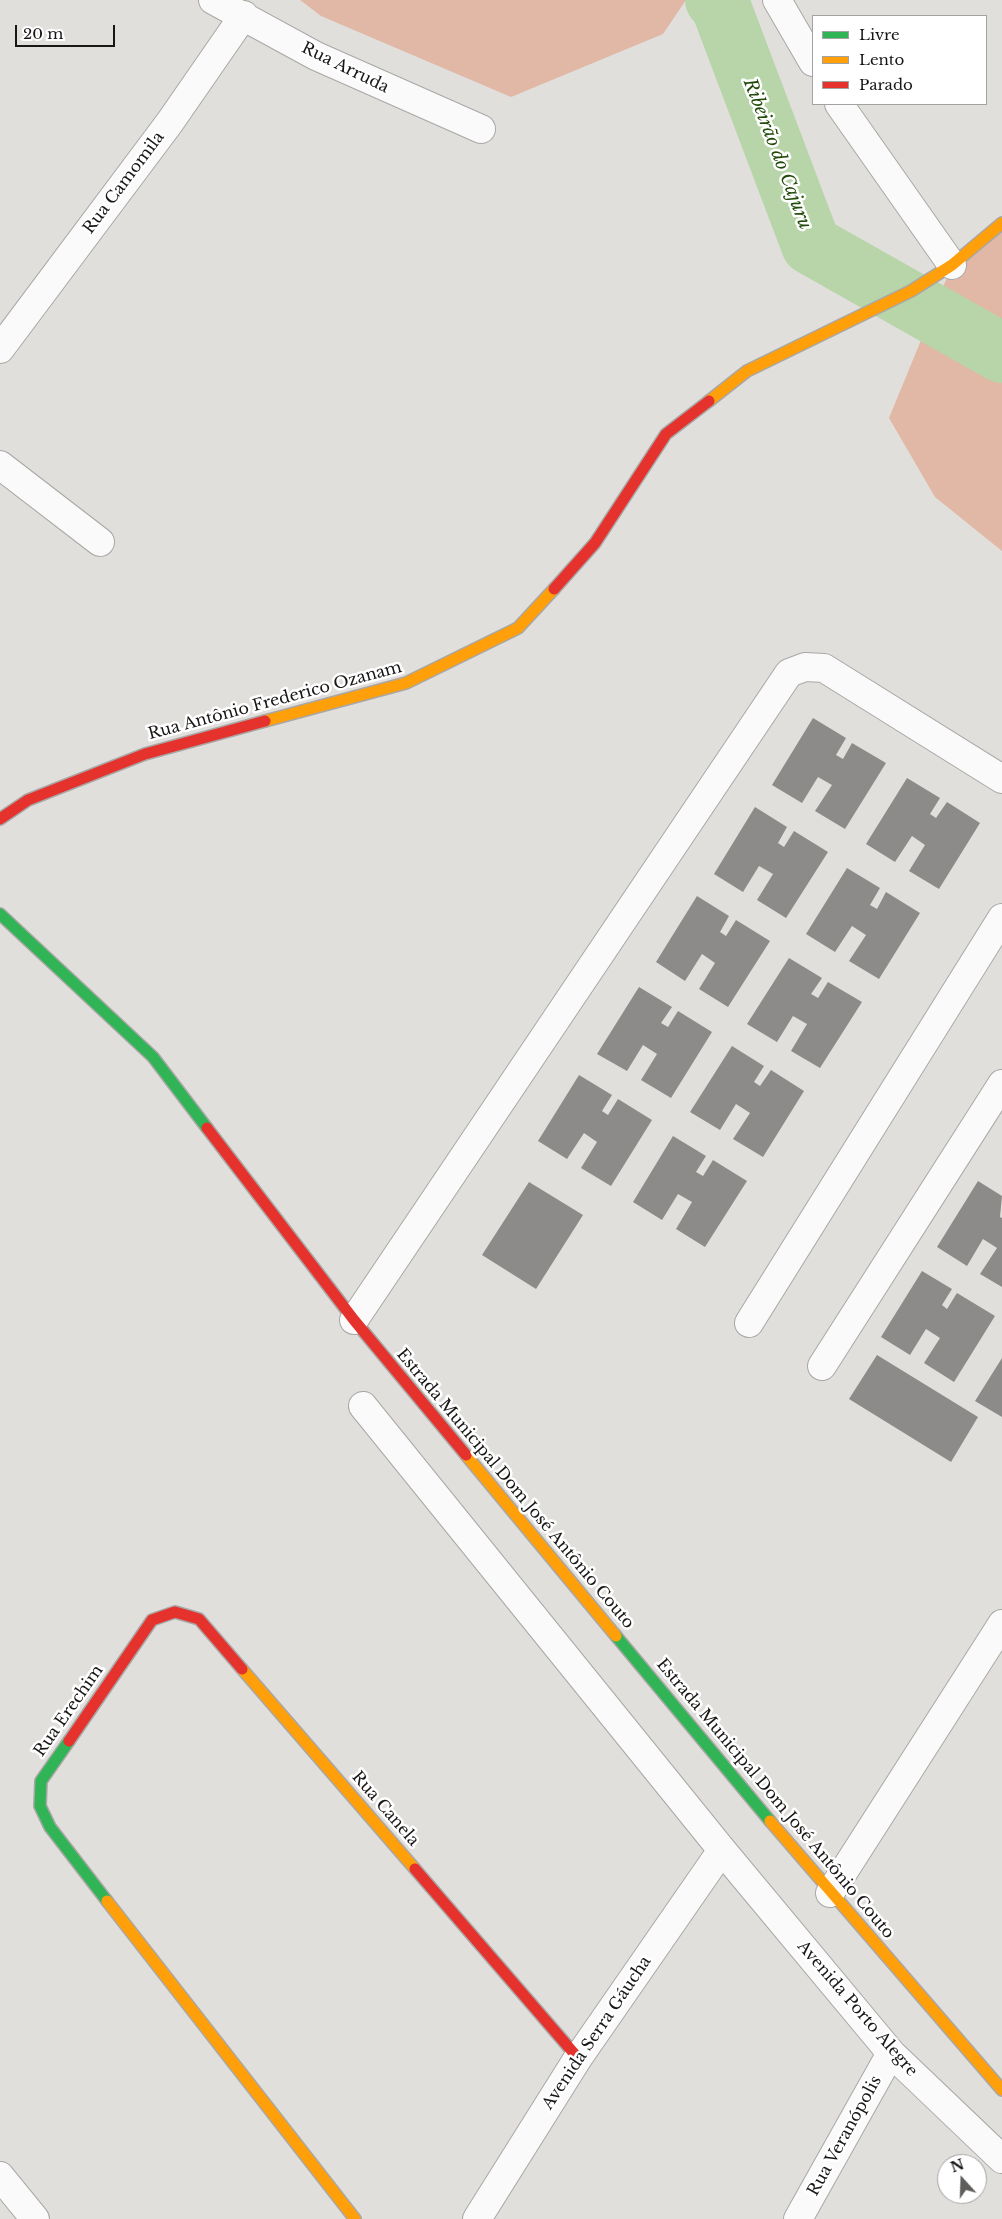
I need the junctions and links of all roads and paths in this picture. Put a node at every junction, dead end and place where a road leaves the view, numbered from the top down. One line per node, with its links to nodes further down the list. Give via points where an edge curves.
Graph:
1 (213, 0): 3 (street, Rua Arruda)
2 (777, 0): 4 (street)
3 (244, 15): 6 (street, Rua Arruda, via 316,56); 9 (street, Rua Camomila, via 170,122)
4 (812, 60)
5 (840, 105): 8 (street)
6 (482, 130)
7 (1002, 222): 8 (street, Rua Antônio Frederico Ozanam)
8 (952, 265): 13 (street, Rua Antônio Frederico Ozanam, via 910,291 747,371 666,434 595,543 518,628 406,683 145,754 28,800)
9 (0, 349)
10 (0, 465): 11 (street)
11 (100, 542)
12 (1002, 779): 17 (street, via 824,668 805,667 789,673)
13 (0, 819)
14 (0, 914): 17 (street, Estrada Municipal Dom José Antônio Couto, via 153,1057)
15 (1002, 918): 18 (street)
16 (1002, 1084): 19 (street)
17 (354, 1320): 24 (street, Estrada Municipal Dom José Antônio Couto)
18 (749, 1323)
19 (822, 1366)
20 (363, 1406): 23 (street, Avenida Porto Alegre)
21 (152, 1620): 26 (street, Rua Canela, via 175,1612 199,1618); 31 (street, Rua Erechim, via 41,1781 40,1806 50,1827)
22 (1002, 1624): 24 (street)
23 (722, 1850): 25 (street, Avenida Porto Alegre); 26 (street, Avenida Serra Gáucha)
24 (830, 1893): 27 (street, Estrada Municipal Dom José Antônio Couto)
25 (891, 2053): 28 (street, Avenida Porto Alegre); 33 (street, Rua Veranópolis)
26 (578, 2058): 32 (street, Avenida Serra Gáucha)
27 (1002, 2090)
28 (1002, 2159)
29 (0, 2176): 30 (street)
30 (35, 2219)
31 (355, 2219)
32 (477, 2219)
33 (798, 2219)

